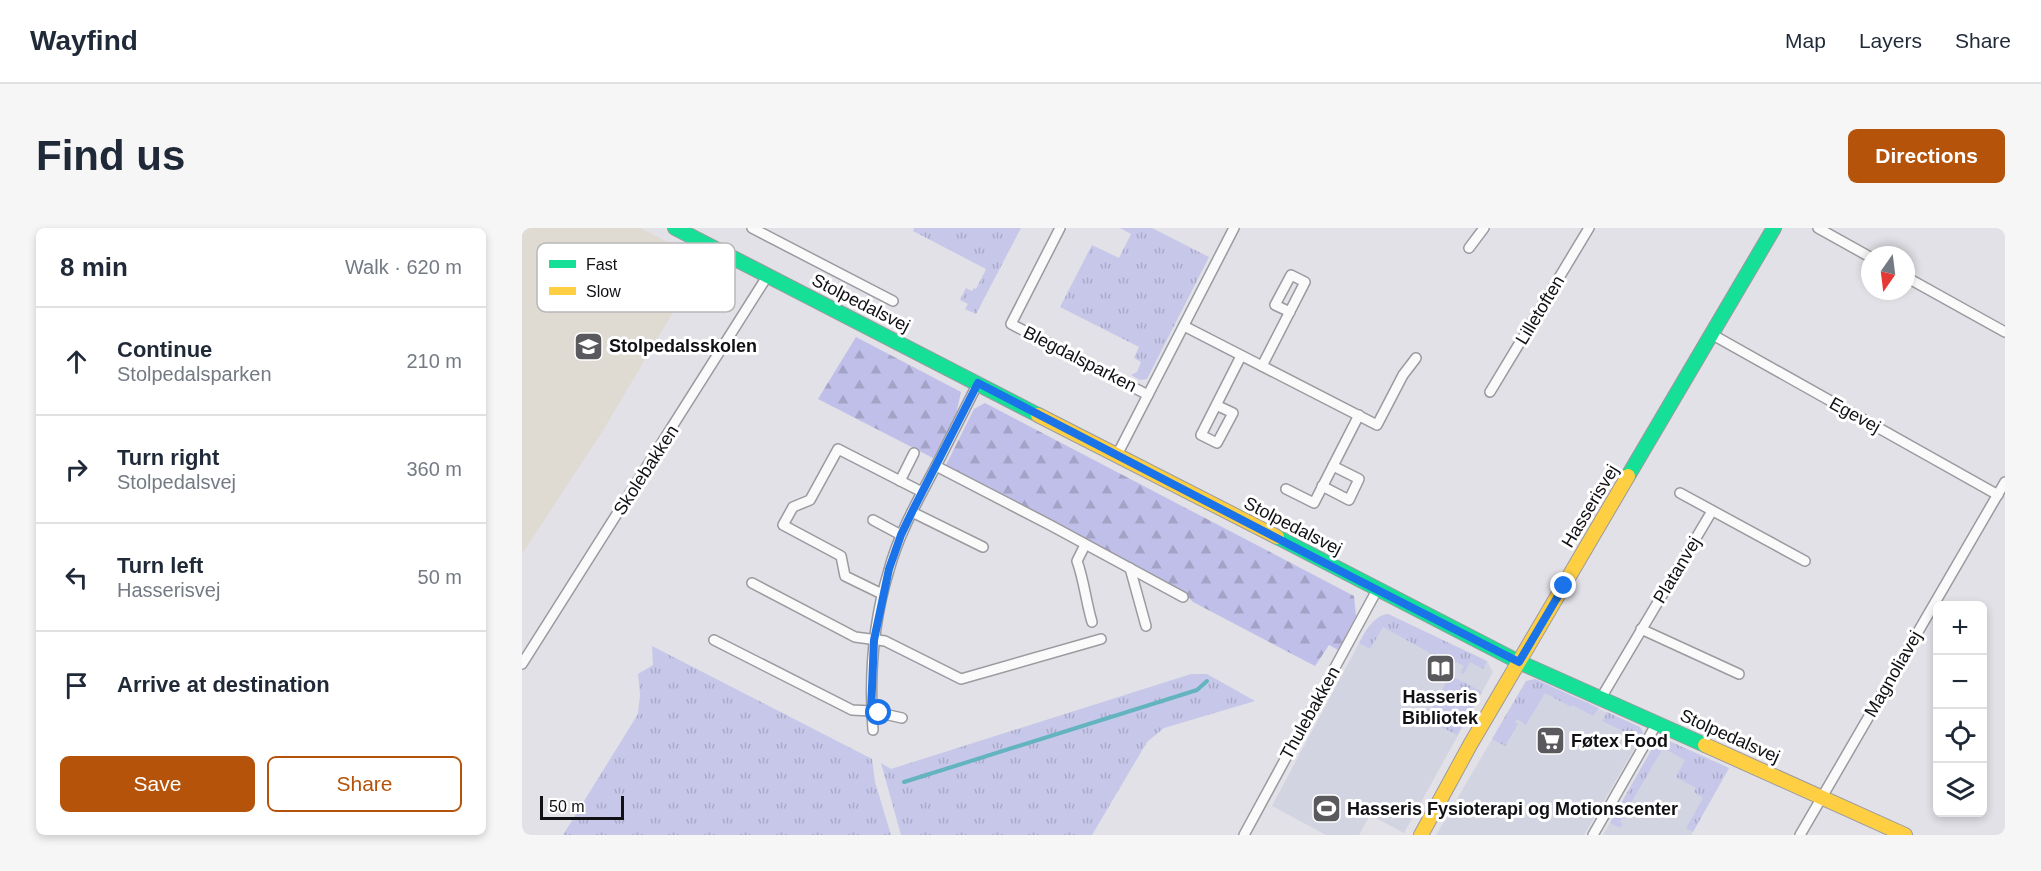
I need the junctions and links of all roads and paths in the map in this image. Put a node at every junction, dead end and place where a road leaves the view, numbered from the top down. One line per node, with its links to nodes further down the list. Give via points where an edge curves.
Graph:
1 (675, 228): 9 (street, Stolpedalsvej)
2 (752, 228): 16 (street)
3 (1060, 228): 26 (street, Blegdalsparken, via 1011,324)
4 (1234, 228): 18 (street, Blegdalsparken)
5 (1484, 228): 11 (street)
6 (1589, 228): 25 (street, Lilletoften)
7 (1774, 228): 20 (street, Hasserisvej)
8 (1818, 228): 12 (street)
9 (695, 232): 10 (street, Stolpedalsvej)
10 (714, 243)
11 (1469, 248)
12 (1861, 252)
13 (735, 256): 14 (street, Stolpedalsvej)
14 (768, 275): 24 (street, Stolpedalsvej); 59 (street, Skolebakken)
15 (1915, 282): 19 (street)
16 (893, 301)
17 (1290, 312): 23 (street)
18 (1184, 326): 21 (street); 26 (street, Blegdalsparken)
19 (2005, 332)
20 (1713, 334): 39 (street, Egevej); 58 (street, Hasserisvej)
21 (1241, 356): 23 (street); 27 (street)
22 (1416, 358): 28 (street, via 1377,425)
23 (1262, 366): 28 (street)
24 (978, 383): 30 (street, Stolpedalsvej); 31 (street)
25 (1491, 392)
26 (1148, 395): 30 (street, Blegdalsparken)
27 (1216, 405)
28 (1359, 415): 32 (street)
29 (914, 453): 33 (street)
30 (1117, 455): 49 (street, Stolpedalsvej)
31 (936, 466): 37 (street); 44 (street)
32 (1333, 466): 35 (street); 35 (street, via 1359,479 1349,500)
33 (900, 481): 37 (street); 50 (street, via 838,449 810,500 793,507 783,525 841,556 845,576)
34 (2005, 482): 39 (street, Magnoliavej)
35 (1322, 486): 36 (street, via 1314,503)
36 (1286, 489)
37 (922, 492): 41 (street)
38 (1680, 493): 40 (street)
39 (1998, 495): 66 (street, Magnoliavej)
40 (1712, 511): 46 (street); 54 (street, Platanvej)
41 (912, 512): 43 (street); 45 (street)
42 (873, 520): 43 (street)
43 (901, 535): 50 (street)
44 (1085, 545): 47 (street); 52 (street, via 1077,561)
45 (983, 547)
46 (1805, 561)
47 (1130, 568): 51 (street); 53 (street)
48 (752, 583): 57 (street, via 855,637)
49 (1377, 590): 58 (street, Stolpedalsvej); 67 (street, Thulebakken)
50 (882, 594): 57 (street)
51 (1183, 597)
52 (1092, 622)
53 (1146, 626)
54 (1641, 629): 60 (street); 61 (street, Platanvej)
55 (1101, 639): 57 (street, via 961,679)
56 (714, 640): 62 (street, via 852,710)
57 (874, 640): 62 (street)
58 (1519, 662): 61 (street, Stolpedalsvej); 68 (street, Hasserisvej)
59 (522, 664)
60 (1739, 674)
61 (1601, 698): 64 (street, Stolpedalsvej)
62 (871, 711): 63 (street); 65 (street)
63 (902, 718)
64 (1657, 723): 66 (street, Stolpedalsvej); 69 (street)
65 (873, 730)
66 (1822, 797): 70 (street, Magnoliavej); 71 (street, Stolpedalsvej)
67 (1244, 835)
68 (1421, 835)
69 (1593, 835)
70 (1800, 835)
71 (1905, 835)

